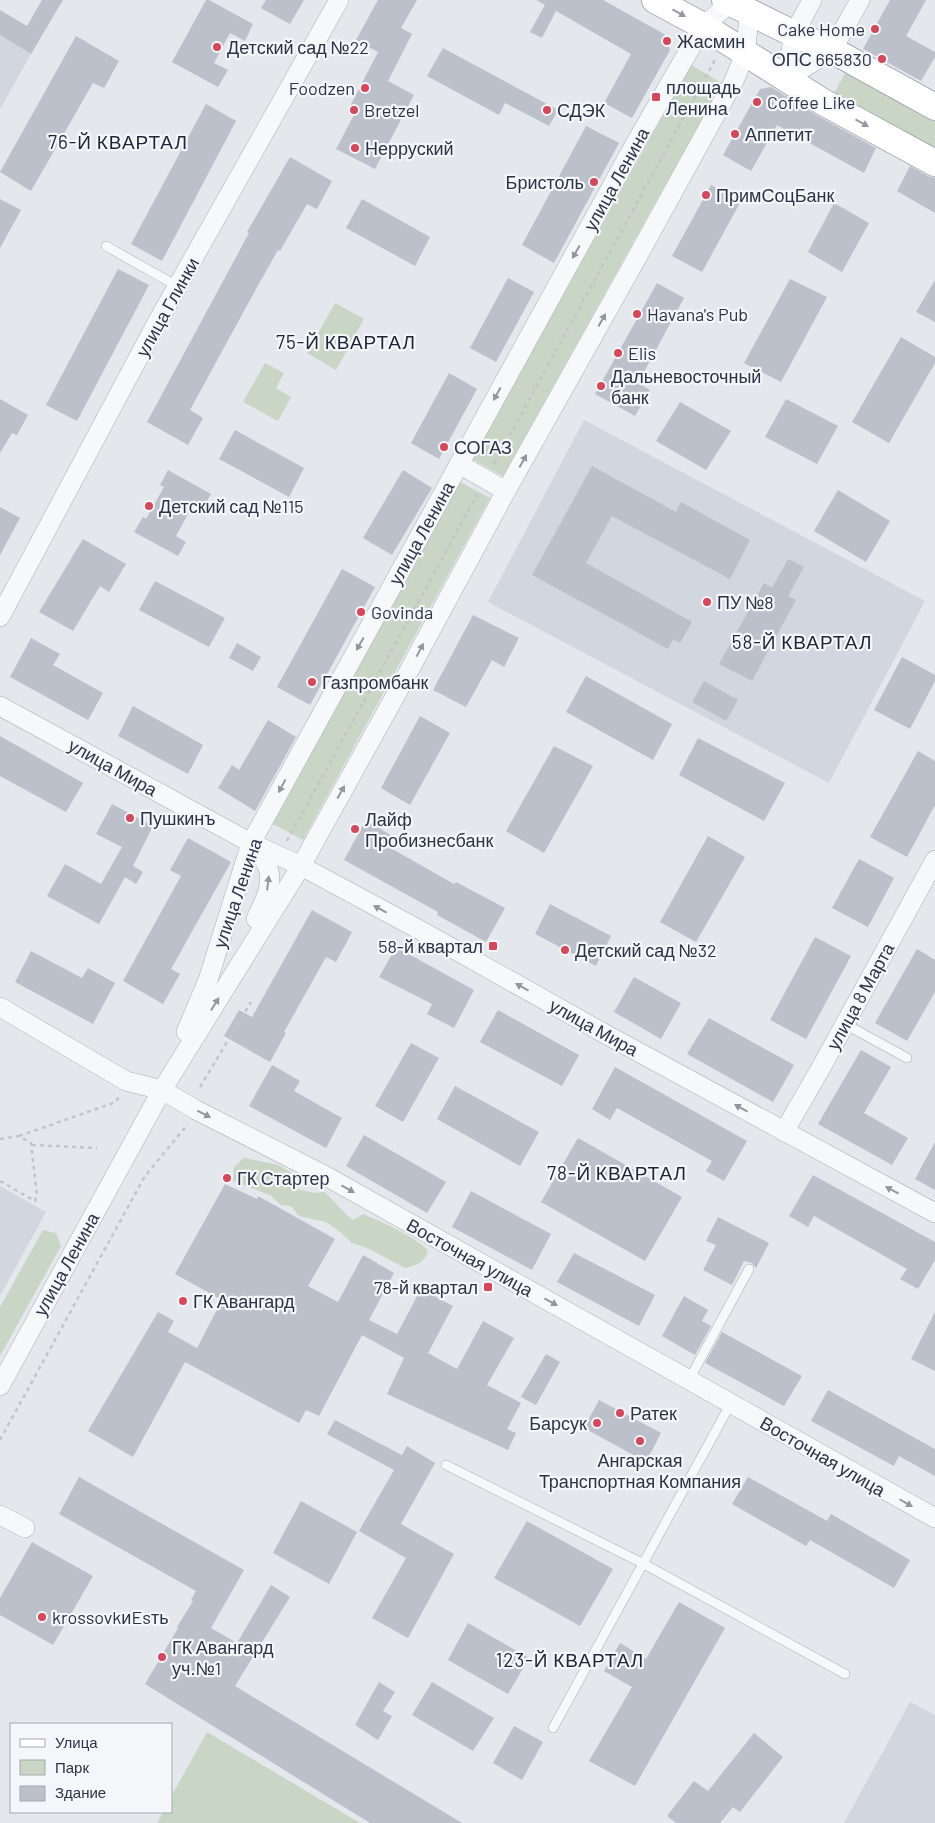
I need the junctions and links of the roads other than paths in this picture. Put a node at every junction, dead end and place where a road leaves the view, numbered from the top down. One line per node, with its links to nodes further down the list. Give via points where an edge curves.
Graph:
1 (339, 0): 14 (street, улица Глинки)
2 (655, 0): 6 (street, one-way to 6)
3 (812, 0): 7 (street)
4 (860, 0): 8 (street)
5 (735, 5): 6 (street, улица Ленина); 7 (street); 9 (street, улица Ленина)
6 (703, 26): 9 (street); 15 (street, улица Ленина, one-way to 15)
7 (794, 34): 8 (street); 10 (street)
8 (832, 50): 10 (street); 11 (street)
9 (745, 53): 10 (street); 16 (street, улица Ленина, one-way to 9, via 701,141 738,73)
10 (786, 80): 12 (street, one-way to 12)
11 (935, 107)
12 (935, 163)
13 (106, 246): 14 (lane)
14 (177, 286): 17 (street, улица Глинки)
15 (459, 464): 16 (street); 19 (street, улица Ленина, one-way to 19)
16 (506, 491): 21 (street, улица Ленина, one-way to 16)
17 (0, 617)
18 (0, 706): 19 (street, улица Мира)
19 (251, 843): 21 (street, улица Мира); 22 (street, улица Мира, one-way to 19, via 266,897 269,881 268,867); 26 (street, улица Ленина, via 208,980)
20 (935, 860): 24 (street, улица 8 Марта)
21 (301, 866): 22 (street, улица Ленина); 27 (street, улица Мира, one-way to 21)
22 (231, 977): 26 (street, улица Ленина, one-way to 22)
23 (0, 1007): 26 (street, Восточная улица, via 126,1081)
24 (845, 1024): 25 (lane); 27 (street, улица 8 Марта)
25 (907, 1058)
26 (162, 1090): 30 (street, Восточная улица, one-way to 30, via 348,1189); 31 (street, улица Ленина)
27 (784, 1132): 28 (street, улица Мира, one-way to 27)
28 (935, 1213)
29 (749, 1269): 30 (lane)
30 (689, 1380): 32 (street, Восточная улица)
31 (0, 1386)
32 (731, 1403): 35 (street, Восточная улица, one-way to 35); 37 (lane)
33 (446, 1465): 37 (lane)
34 (0, 1515): 36 (street)
35 (935, 1518)
36 (25, 1528)
37 (644, 1564): 38 (lane); 39 (lane)
38 (845, 1674)
39 (553, 1728)

